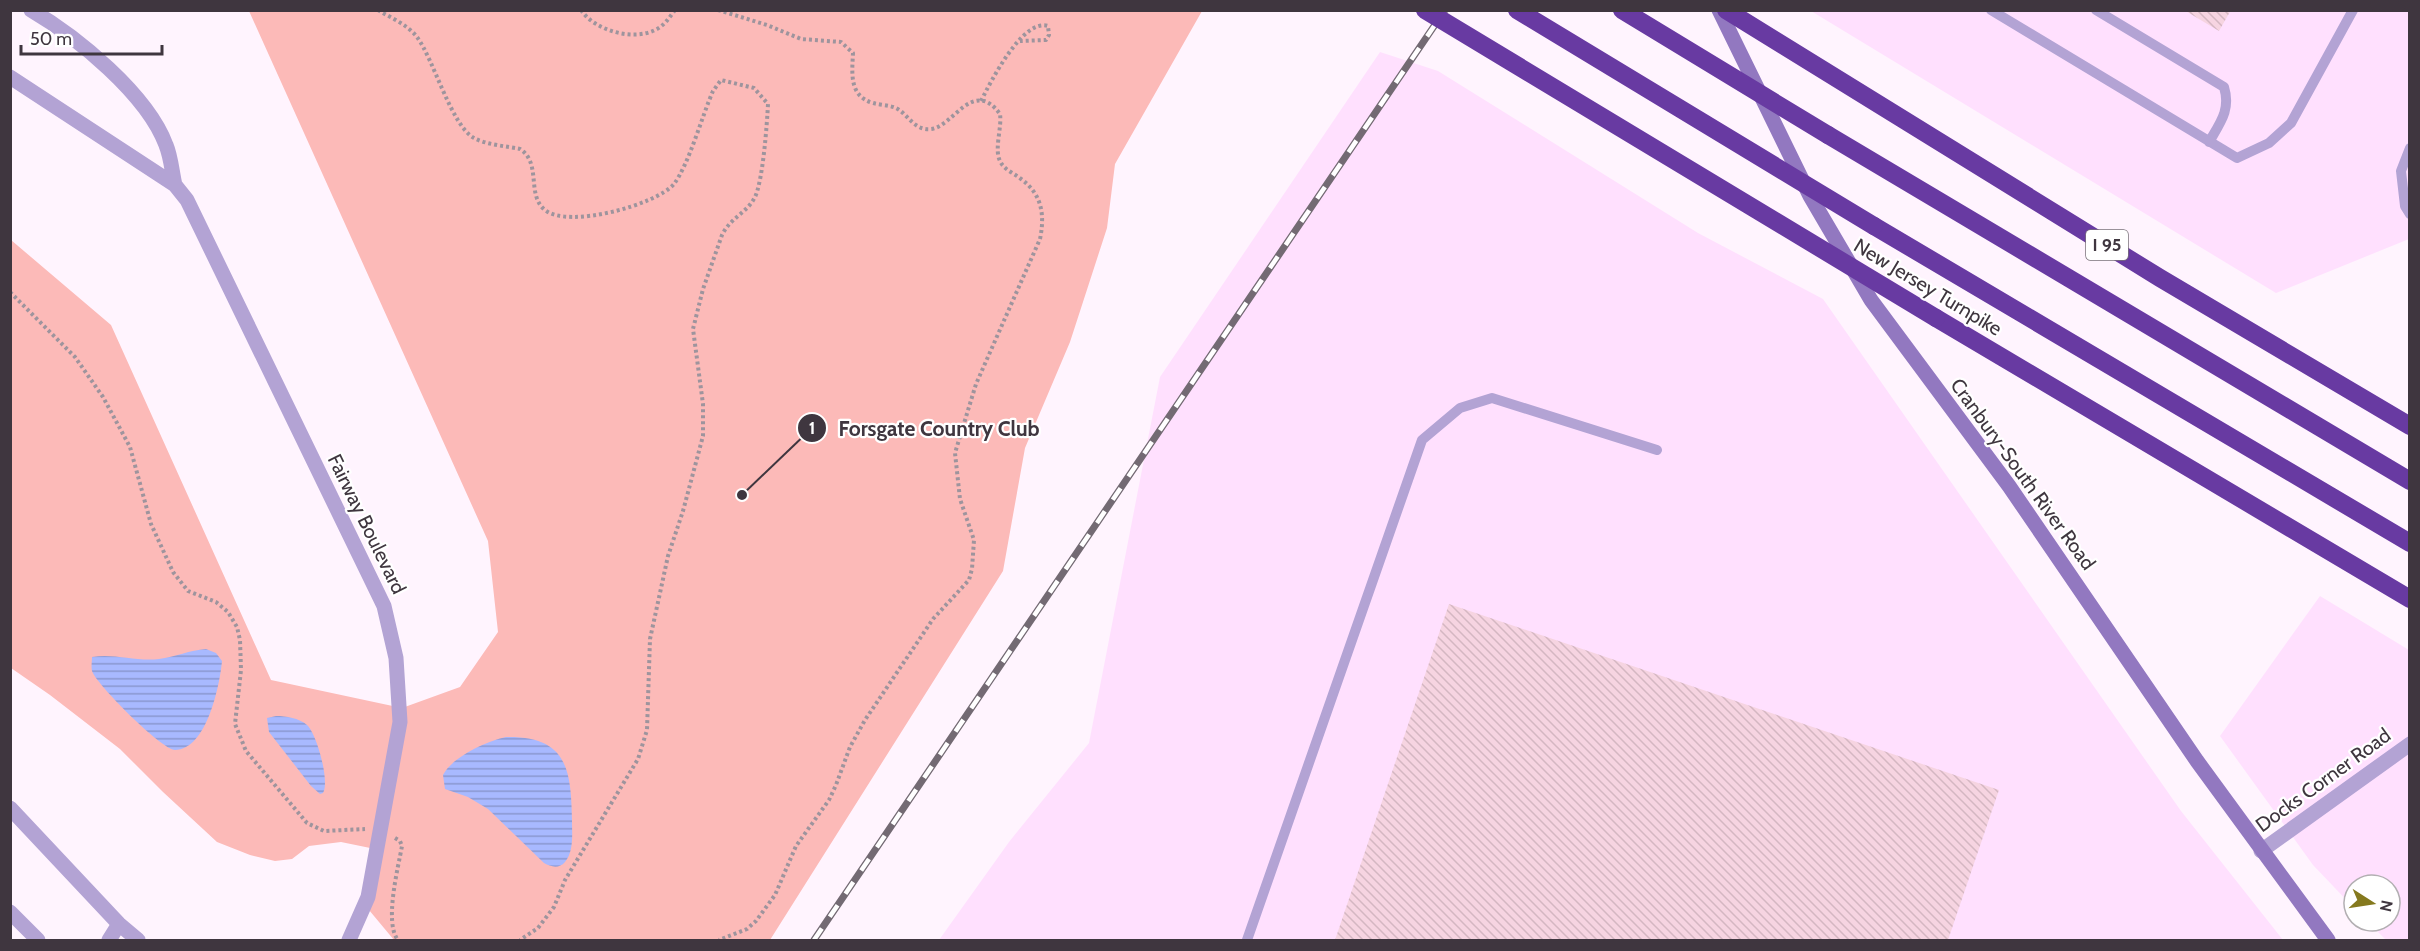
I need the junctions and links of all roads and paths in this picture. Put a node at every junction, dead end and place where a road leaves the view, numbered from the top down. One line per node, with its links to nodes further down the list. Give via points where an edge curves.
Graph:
1 (31, 10): 19 (street, Fairway Boulevard, via 92,52 146,108 166,145)
2 (378, 10): 38 (path, via 416,37 445,96 473,138 525,153 533,169 538,203 546,212 558,216 596,216 652,198 672,186 721,80 754,88 768,104 757,191 722,235 695,316 693,340 700,377 703,436 668,556 650,639 643,745 547,918)
3 (581, 10): 4 (path, via 587,19 608,29 641,36 666,22)
4 (675, 10)
5 (718, 10): 16 (path, via 801,39 846,44 853,53 852,75 857,94 865,101 897,109 925,129 942,125 963,105)
6 (1425, 10): 26 (highway, New Jersey Turnpike, bridge)
7 (1517, 10): 25 (highway, New Jersey Turnpike, bridge)
8 (1622, 10): 24 (highway, I 95, bridge)
9 (1719, 10): 30 (main road, Cranbury-South River Road, via 1810,196 1871,300 2008,486)
10 (1726, 10): 22 (highway, I 95, via 2150,272)
11 (1991, 10): 17 (lane)
12 (2096, 10): 17 (lane, via 2224,87 2228,100 2226,114)
13 (2353, 10): 17 (lane, via 2291,123 2269,143 2237,158)
14 (1020, 41): 14 (path, via 1037,25 1048,26 1050,30 1046,40); 16 (path)
15 (10, 77): 19 (street, Fairway Boulevard)
16 (981, 101): 39 (path, via 1000,114 999,160 1037,195 1042,223 1040,239 976,384 955,453 960,499 974,540 972,569 963,589 933,619 861,726 836,785 796,846 775,895 747,929)
17 (2209, 142)
18 (2409, 153): 20 (lane, via 2401,171)
19 (175, 185): 29 (street, Fairway Boulevard, via 187,200 384,606 396,658 400,722)
20 (2409, 214)
21 (10, 292): 29 (path, via 75,357 103,397 130,447 151,524 173,572 188,591 216,602 228,612 237,627 242,670 235,724 246,751 315,828 332,832 364,829)
22 (2409, 426)
23 (1657, 450): 40 (lane, via 1492,398 1461,408 1422,440)
24 (2409, 481)
25 (2409, 543)
26 (2409, 598)
27 (2409, 744): 30 (street, Docks Corner Road)
28 (10, 808): 32 (street)
29 (380, 834): 36 (street, Fairway Boulevard, via 368,897); 37 (path, via 400,841 402,846 392,915 392,932)
30 (2261, 851): 41 (main road, Cranbury-South River Road)
31 (10, 912): 33 (street)
32 (119, 924): 34 (street); 35 (street)
33 (38, 940)
34 (108, 940)
35 (138, 940)
36 (349, 940)
37 (398, 940)
38 (520, 940)
39 (719, 940)
40 (1247, 940)
41 (2328, 940)

